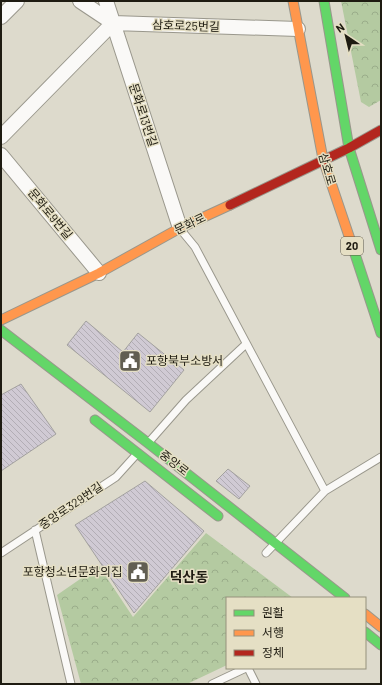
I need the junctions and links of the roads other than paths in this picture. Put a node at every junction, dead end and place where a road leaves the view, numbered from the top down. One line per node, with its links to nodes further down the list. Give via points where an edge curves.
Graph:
1 (16, 1): 6 (street)
2 (80, 1): 7 (street)
3 (106, 1): 7 (street, 문화로13번길)
4 (293, 1): 8 (main road, 삼호로)
5 (324, 1): 11 (main road, 20)
6 (1, 17)
7 (113, 23): 8 (street, 삼호로25번길); 10 (street); 14 (street, 문화로13번길)
8 (298, 29): 13 (main road, 삼호로)
9 (381, 130): 11 (main road, 문화로)
10 (1, 137)
11 (349, 148): 13 (main road, 문화로); 15 (main road, 20)
12 (1, 155): 16 (street, 문화로9번길)
13 (323, 159): 14 (main road, 문화로); 19 (main road, 삼호로 / 20)
14 (180, 228): 16 (main road, 문화로); 21 (lane, via 195,248)
15 (381, 250)
16 (99, 273): 17 (main road, 문화로)
17 (1, 320)
18 (1, 330): 24 (main road, 중앙로)
19 (381, 333)
20 (1, 341): 22 (main road)
21 (246, 344): 24 (lane, 중앙로329번길, via 186,400); 27 (lane)
22 (13, 351)
23 (90, 415): 25 (main road, 중앙로)
24 (148, 443): 25 (lane, 중앙로329번길); 30 (main road, 중앙로)
25 (137, 454): 28 (main road, 중앙로); 29 (lane, 중앙로329번길, via 116,476)
26 (381, 457): 27 (lane)
27 (325, 491): 30 (lane)
28 (223, 520)
29 (35, 530): 31 (lane, 중앙로329번길); 40 (lane)
30 (276, 543): 32 (lane); 33 (main road, 중앙로)
31 (1, 553)
32 (266, 553)
33 (344, 597)
34 (366, 615): 35 (main road)
35 (381, 627)
36 (366, 633): 37 (main road)
37 (381, 645)
38 (245, 669): 41 (lane)
39 (248, 669): 42 (lane)
40 (71, 684)
41 (212, 684)
42 (256, 684)

